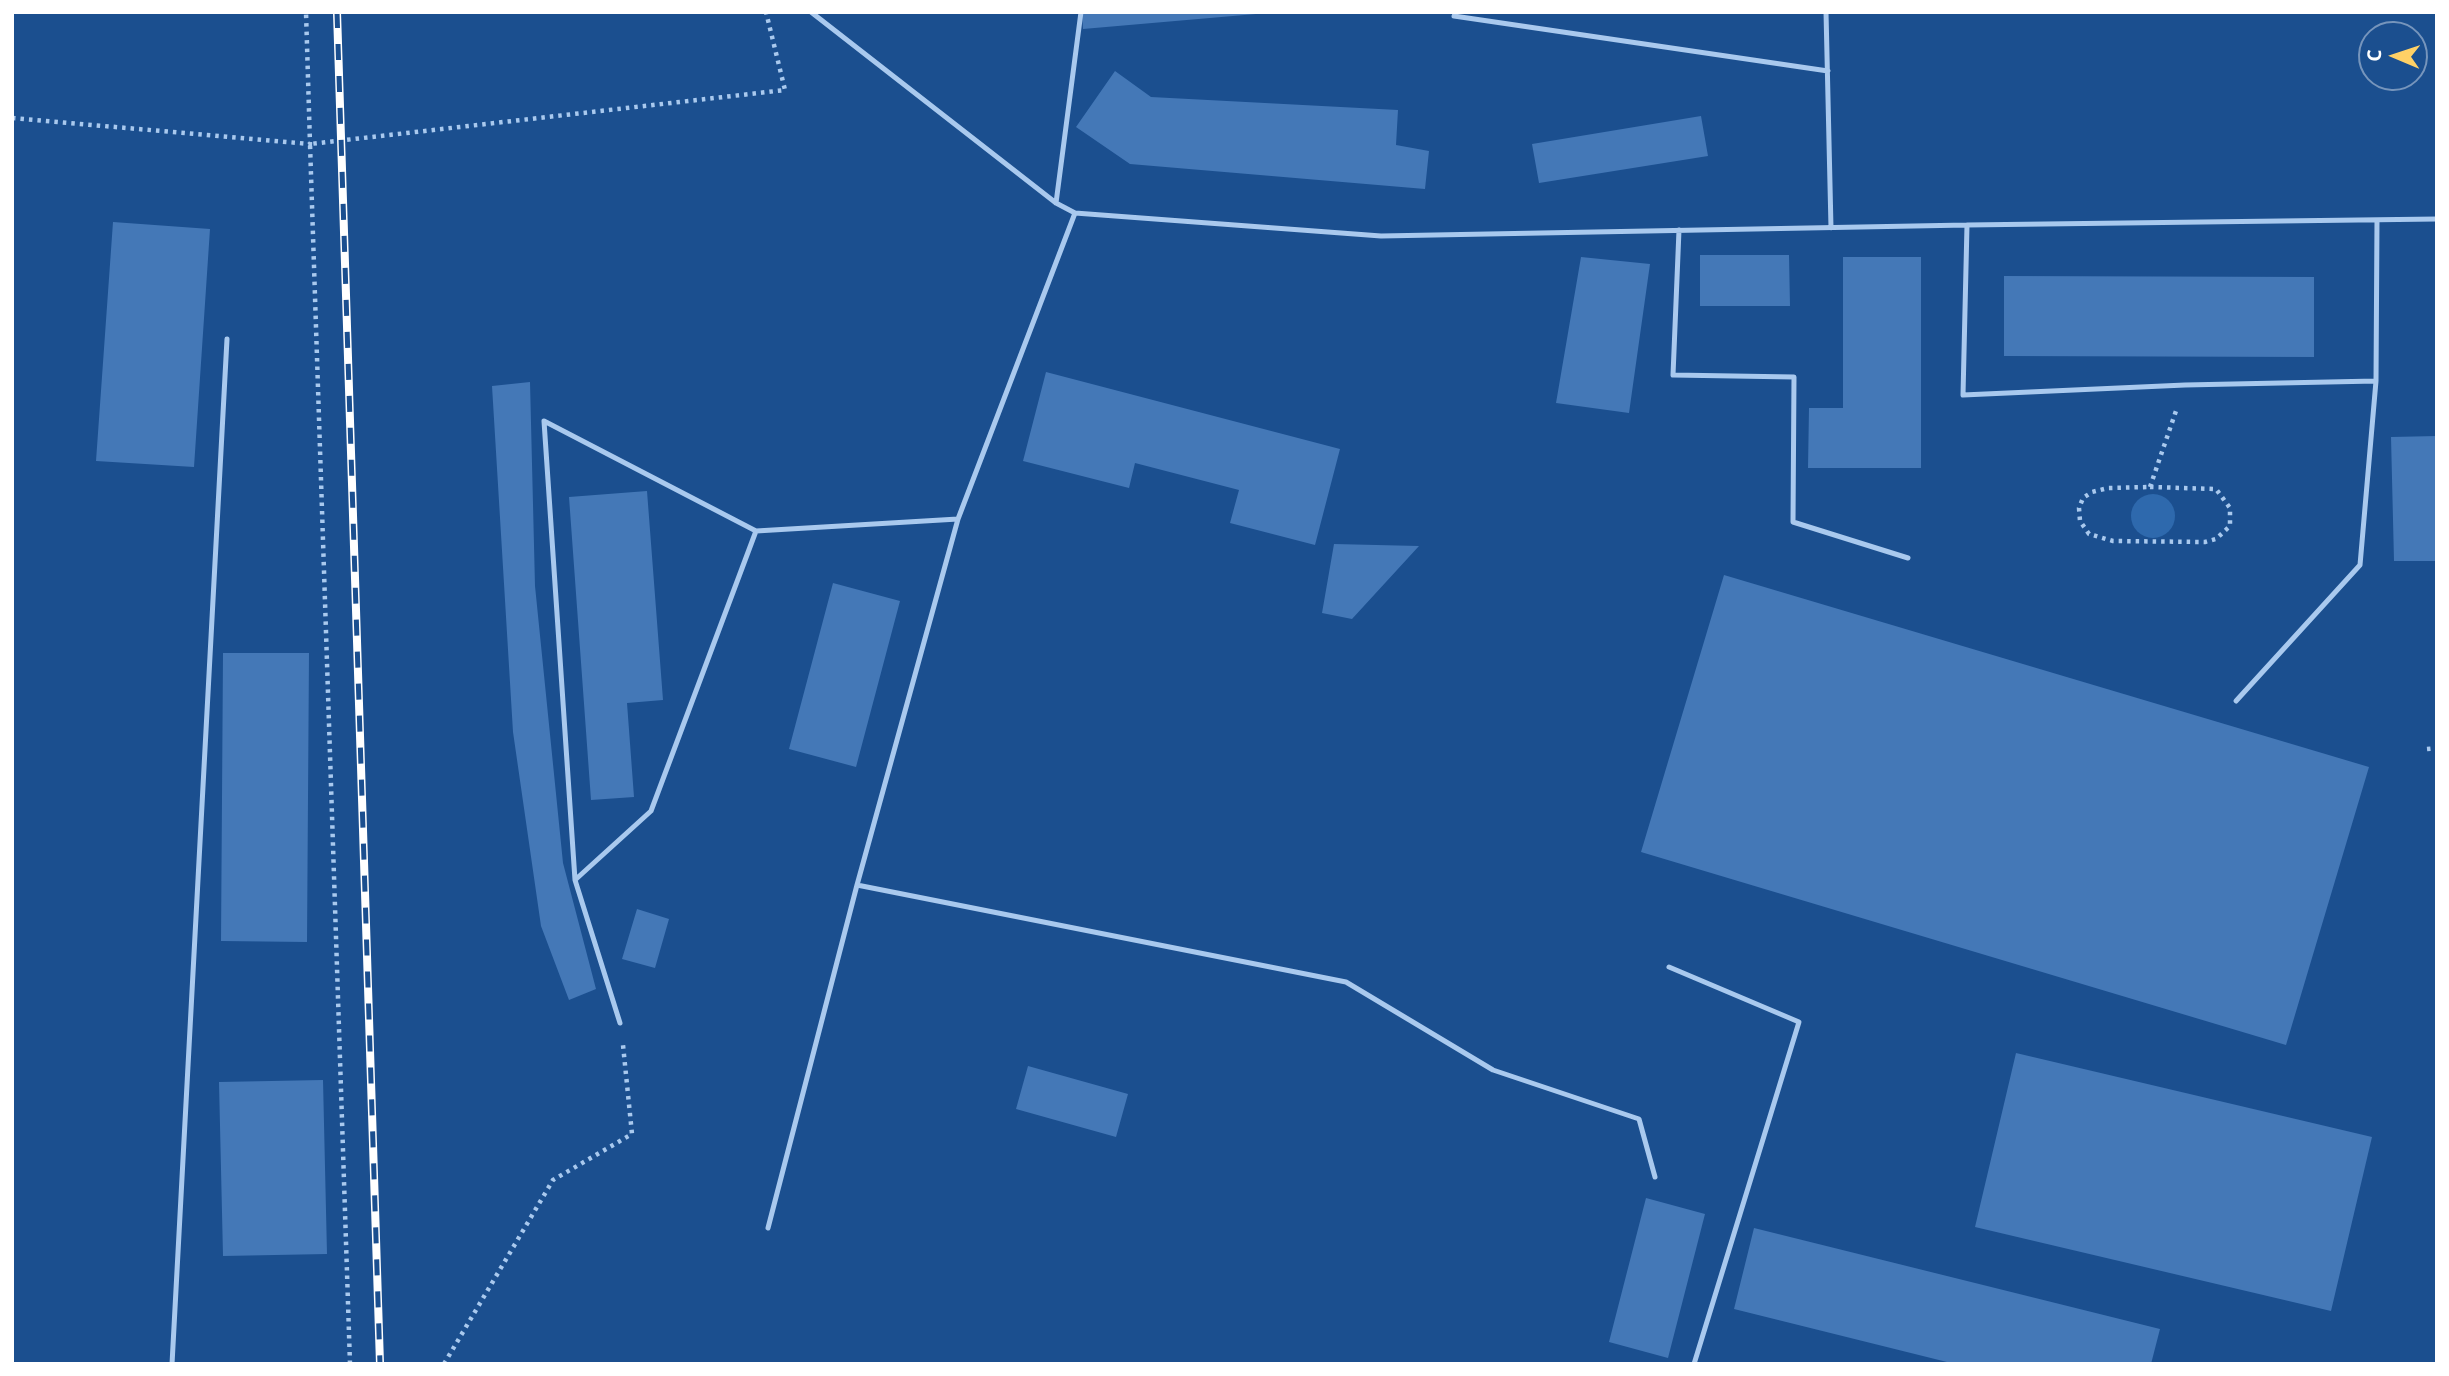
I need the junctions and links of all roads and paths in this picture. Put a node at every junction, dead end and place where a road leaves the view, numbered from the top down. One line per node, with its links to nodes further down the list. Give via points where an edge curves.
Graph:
1 (306, 12): 9 (path)
2 (766, 12): 9 (path, via 785,90)
3 (811, 12): 10 (lane)
4 (1081, 12): 10 (lane)
5 (1826, 12): 7 (lane)
6 (1454, 16): 7 (lane)
7 (1828, 71): 15 (lane)
8 (12, 118): 9 (path)
9 (310, 144): 34 (path)
10 (1056, 203): 11 (lane)
11 (1075, 213): 16 (lane, via 1381,236); 21 (lane)
12 (2437, 219): 13 (lane)
13 (2377, 220): 14 (lane); 18 (lane)
14 (1967, 225): 15 (lane); 19 (lane, via 1964,394)
15 (1831, 228): 16 (lane)
16 (1679, 230): 23 (lane, via 1673,375 1794,377 1793,522)
17 (227, 339): 33 (lane)
18 (2376, 382): 19 (lane); 24 (lane, via 2360,565)
19 (2185, 385): 20 (path)
20 (2150, 487): 20 (path, via 2092,492 2083,498 2080,522 2089,534 2113,541 2206,542 2230,526 2230,508 2216,489)
21 (958, 519): 22 (lane); 28 (lane)
22 (756, 531): 27 (lane, via 651,811); 27 (lane, via 544,421)
23 (1908, 558)
24 (2236, 701)
25 (2437, 748): 26 (path)
26 (2427, 749)
27 (575, 880): 30 (lane)
28 (857, 885): 31 (lane, via 1346,982 1493,1070 1639,1119); 32 (lane)
29 (1669, 967): 36 (lane, via 1799,1022)
30 (620, 1023): 35 (path, via 632,1134 553,1180)
31 (1655, 1177)
32 (768, 1228)
33 (172, 1364)
34 (350, 1364)
35 (443, 1364)
36 (1694, 1364)

